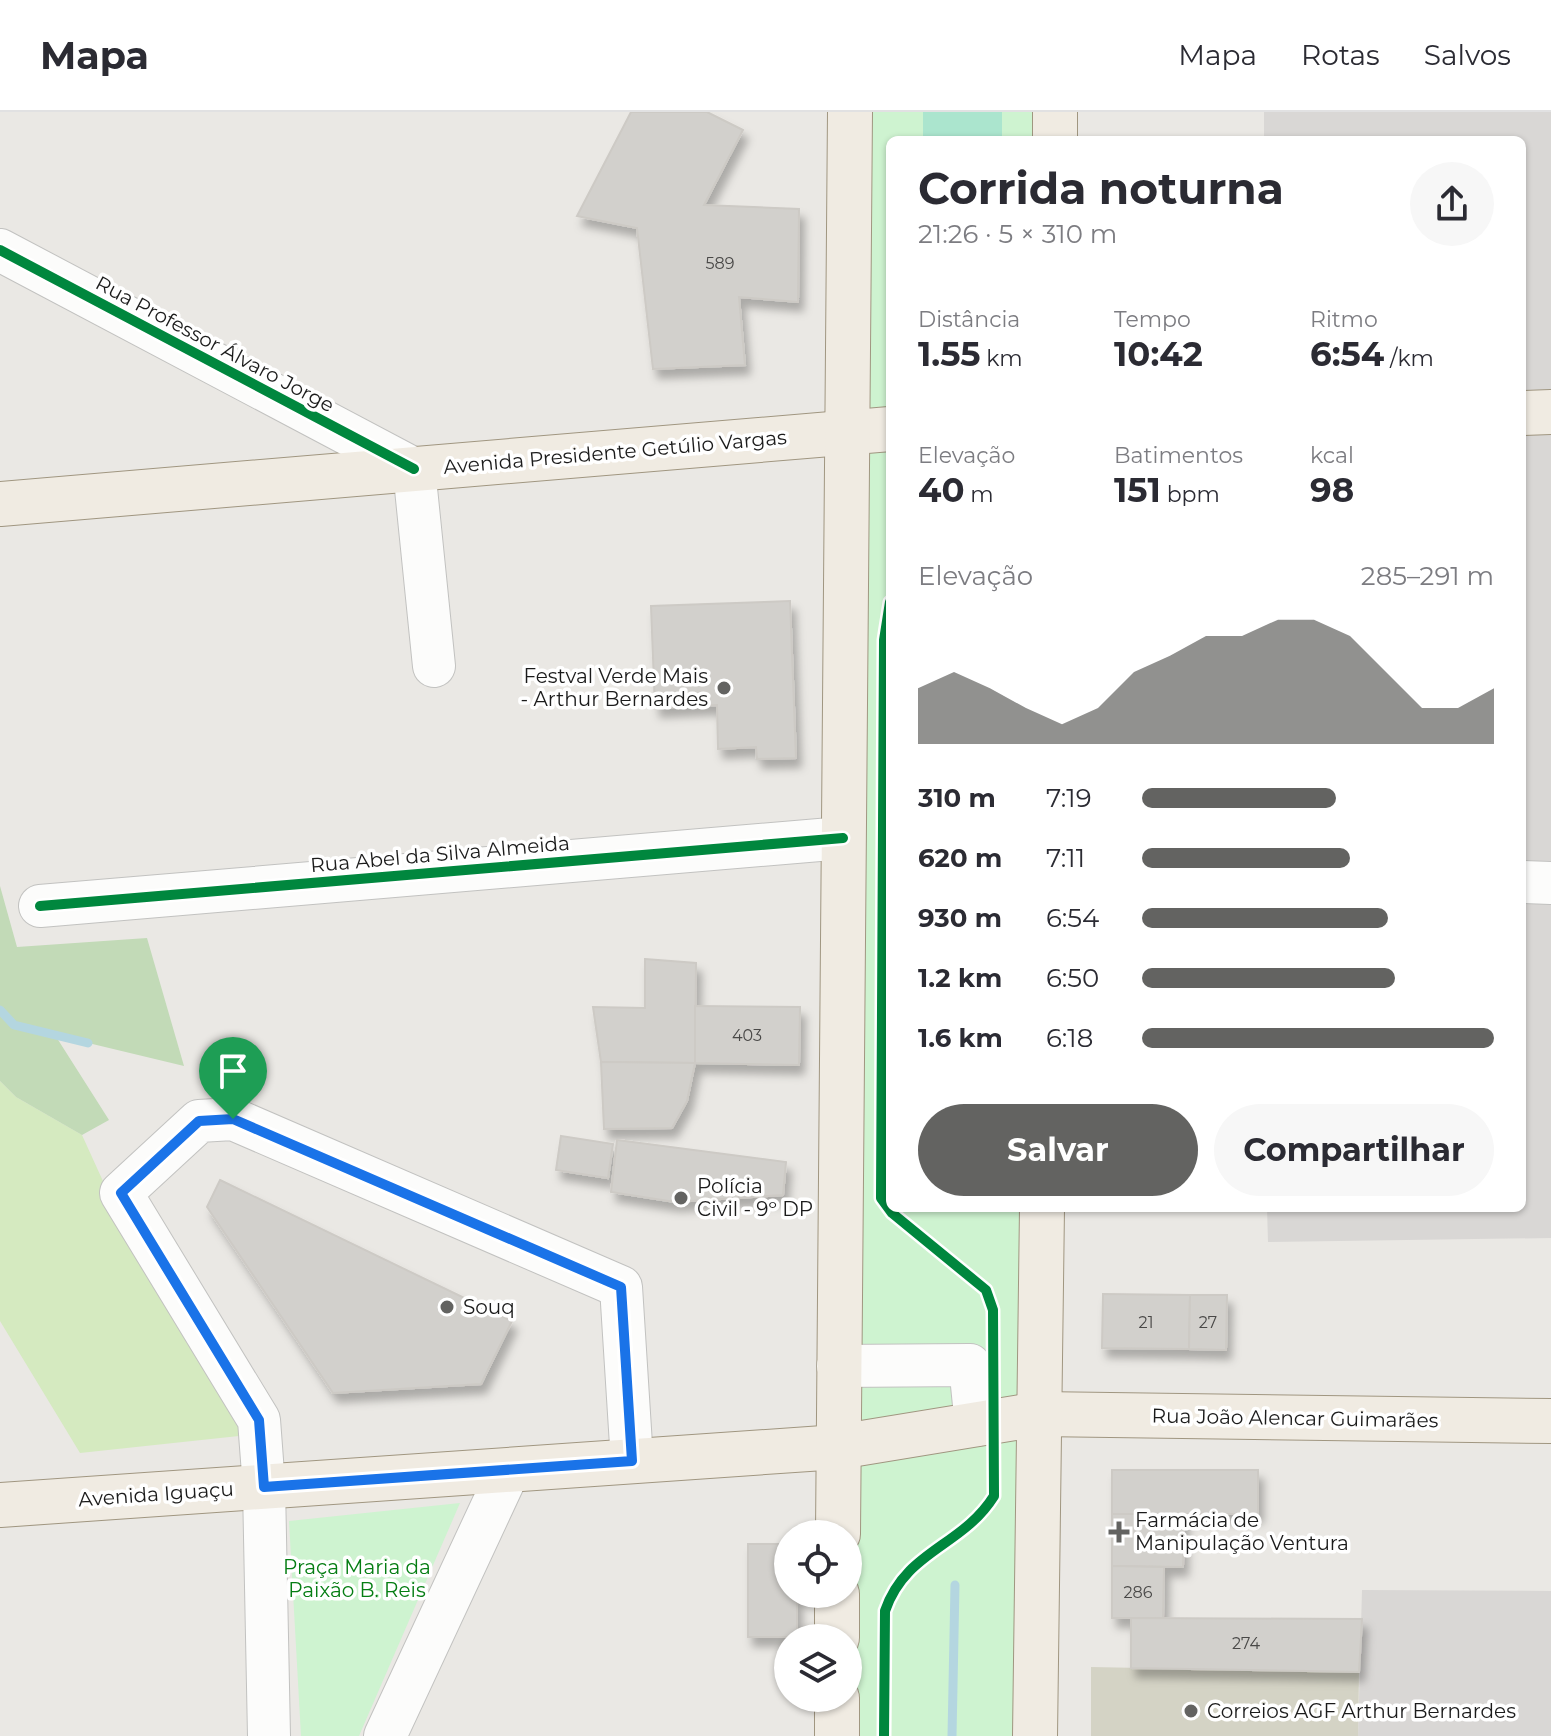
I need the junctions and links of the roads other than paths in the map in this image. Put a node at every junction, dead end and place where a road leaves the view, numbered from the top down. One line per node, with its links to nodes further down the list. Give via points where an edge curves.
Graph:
1 (849, 112): 8 (main road)
2 (1055, 112): 3 (main road)
3 (1055, 136)
4 (0, 250): 9 (street, Rua Professor Álvaro Jorge)
5 (1551, 412): 6 (main road)
6 (1526, 413)
7 (886, 429): 8 (main road, Avenida Presidente Getúlio Vargas)
8 (846, 432): 9 (main road, Avenida Presidente Getúlio Vargas); 12 (main road)
9 (414, 469): 10 (main road, Avenida Presidente Getúlio Vargas); 11 (street)
10 (0, 504)
11 (434, 666)
12 (843, 838): 15 (street, Rua Abel da Silva Almeida); 17 (main road)
13 (1526, 882): 14 (street)
14 (1551, 883)
15 (40, 906)
16 (1042, 1212): 18 (main road)
17 (838, 1366): 20 (street, via 970,1365); 21 (main road)
18 (1039, 1414): 19 (main road, Rua João Alencar Guimarães); 20 (main road, Rua João Alencar Guimarães); 31 (main road)
19 (1551, 1421)
20 (976, 1425): 21 (main road, Avenida Iguaçu)
21 (838, 1447): 22 (main road, Avenida Iguaçu); 26 (main road)
22 (632, 1461): 23 (main road, Avenida Iguaçu); 24 (street, via 621,1287 233,1119 199,1121 121,1193 259,1420)
23 (509, 1470): 24 (main road, Avenida Iguaçu); 29 (street)
24 (264, 1487): 25 (main road, Avenida Iguaçu); 28 (street)
25 (0, 1505)
26 (838, 1520)
27 (837, 1712): 30 (main road)
28 (269, 1736)
29 (385, 1736)
30 (837, 1736)
31 (1035, 1736)

